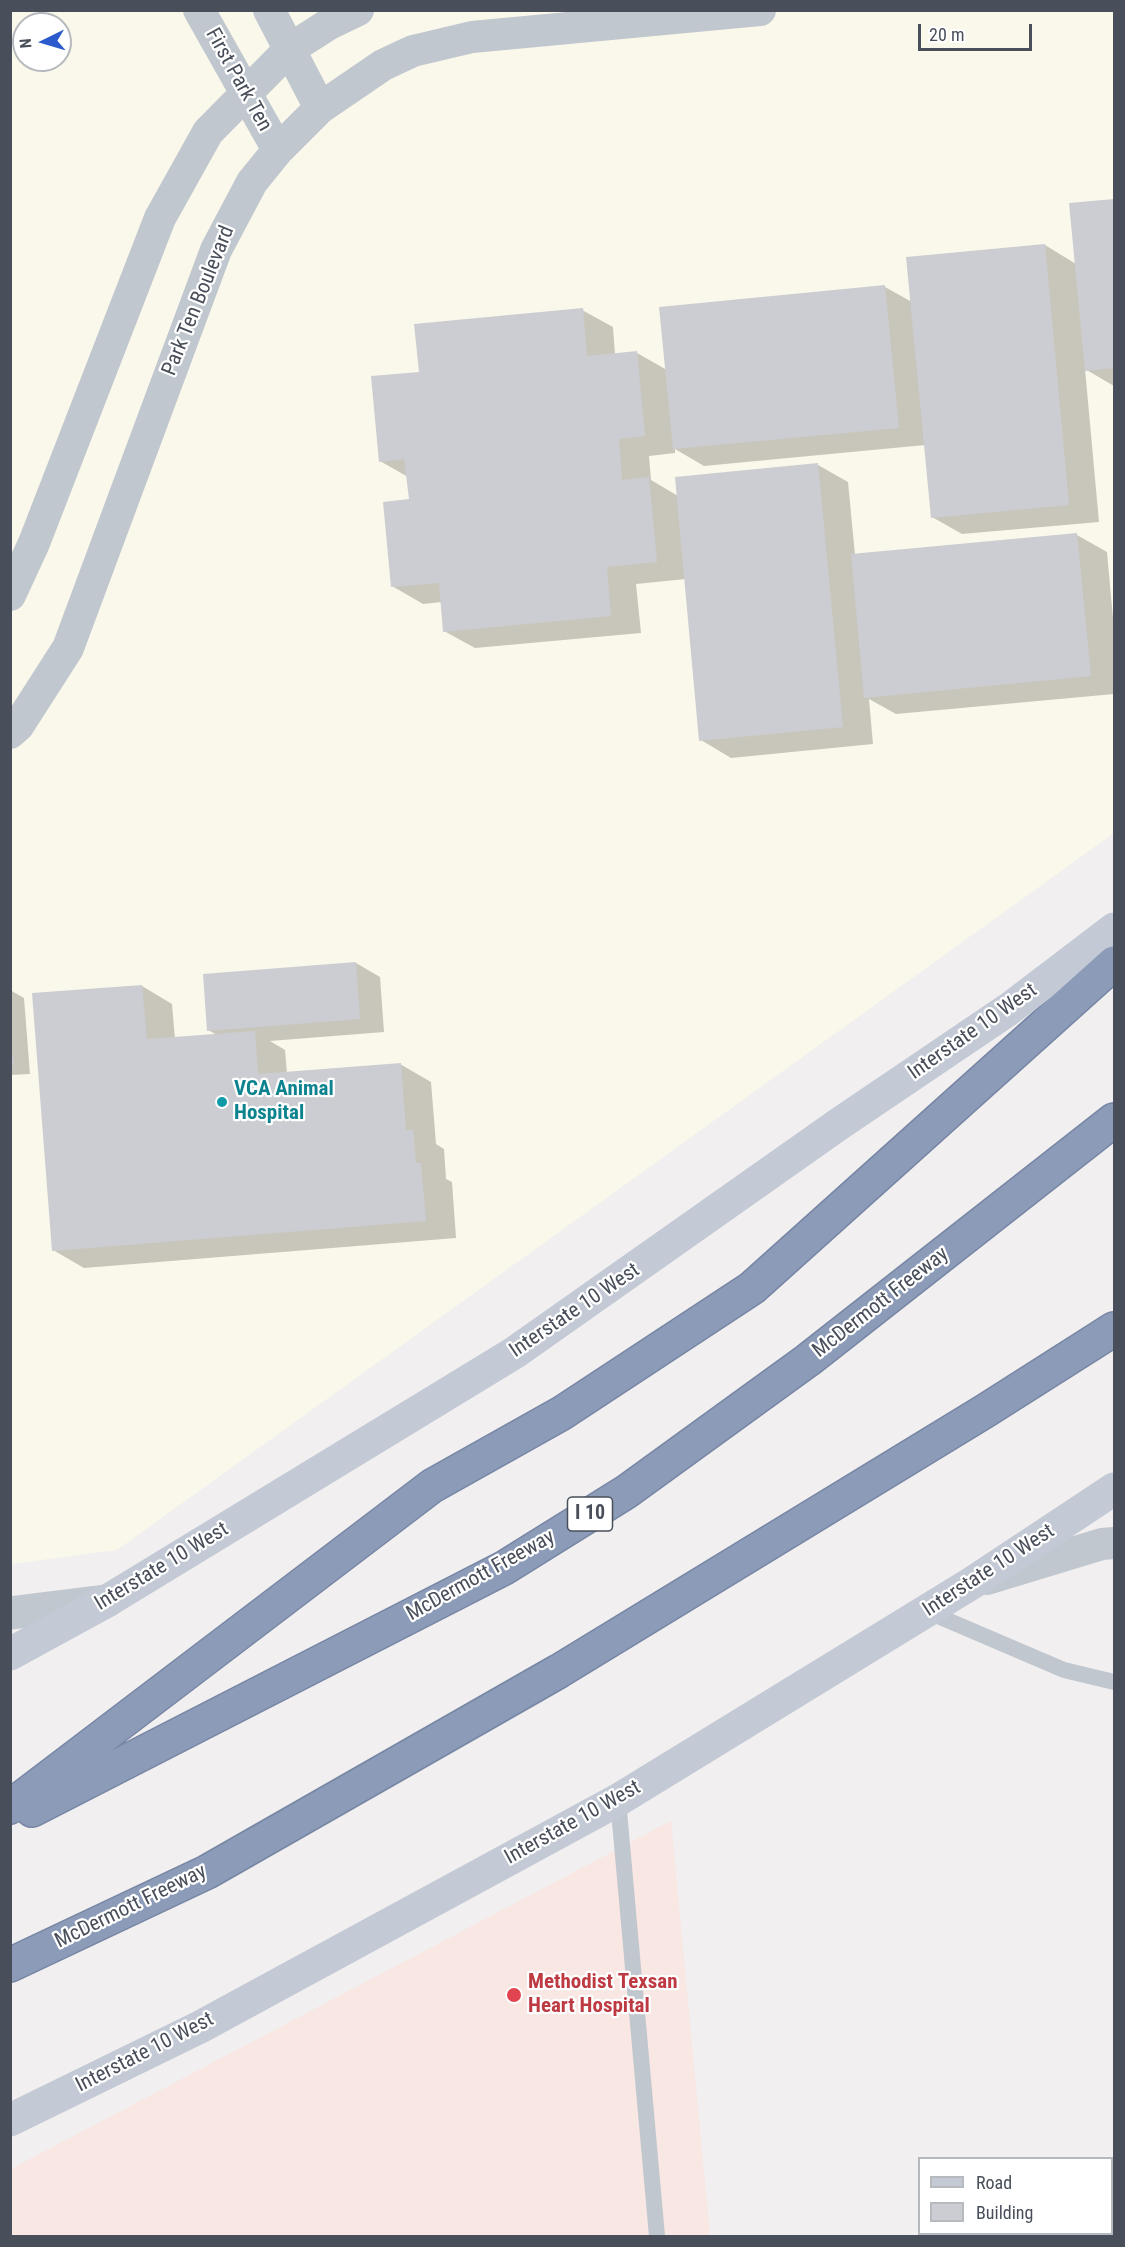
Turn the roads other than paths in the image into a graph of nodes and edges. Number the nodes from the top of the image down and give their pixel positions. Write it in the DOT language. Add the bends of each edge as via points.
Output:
graph roads {
  1 [pos="199,10"];
  2 [pos="269,10"];
  3 [pos="358,10"];
  4 [pos="760,10"];
  5 [pos="290,50"];
  6 [pos="244,93"];
  7 [pos="320,108"];
  8 [pos="278,150"];
  9 [pos="10,595"];
  10 [pos="10,733"];
  11 [pos="1114,929"];
  12 [pos="1114,963"];
  13 [pos="1114,1120"];
  14 [pos="1114,1329"];
  15 [pos="1114,1489"];
  16 [pos="1114,1543"];
  17 [pos="972,1583"];
  18 [pos="107,1601"];
  19 [pos="926,1611"];
  20 [pos="10,1612"];
  21 [pos="10,1654"];
  22 [pos="1114,1682"];
  23 [pos="618,1800"];
  24 [pos="10,1807"];
  25 [pos="10,1821"];
  26 [pos="10,1965"];
  27 [pos="10,2120"];
  28 [pos="657,2236"];
  1 -- 6 [label="street, First Park Ten"];
  2 -- 5 [label="street"];
  3 -- 5 [label="street"];
  4 -- 7 [label="street, Park Ten Boulevard" via="472,37 413,51"];
  5 -- 6 [label="street"];
  5 -- 7 [label="street"];
  6 -- 8 [label="street, First Park Ten"];
  6 -- 9 [label="street" via="208,132 160,218 34,543"];
  7 -- 8 [label="street, Park Ten Boulevard"];
  8 -- 10 [label="street, Park Ten Boulevard" via="252,182 216,250 68,648"];
  11 -- 18 [label="main road, Interstate 10 West" via="1009,1009 838,1124 514,1353"];
  12 -- 24 [label="highway" via="752,1288 562,1413 432,1486"];
  13 -- 25 [label="highway, McDermott Freeway / I 10" via="808,1360 626,1492 504,1568"];
  14 -- 26 [label="highway, McDermott Freeway" via="549,1677 207,1872"];
  15 -- 17 [label="main road, Interstate 10 West"];
  16 -- 17 [label="street"];
  17 -- 19 [label="main road, Interstate 10 West"];
  18 -- 20 [label="street"];
  18 -- 21 [label="main road, Interstate 10 West"];
  19 -- 22 [label="lane" via="1064,1670"];
  19 -- 23 [label="main road, Interstate 10 West"];
  23 -- 27 [label="main road, Interstate 10 West" via="200,2027"];
  23 -- 28 [label="lane"];
}
